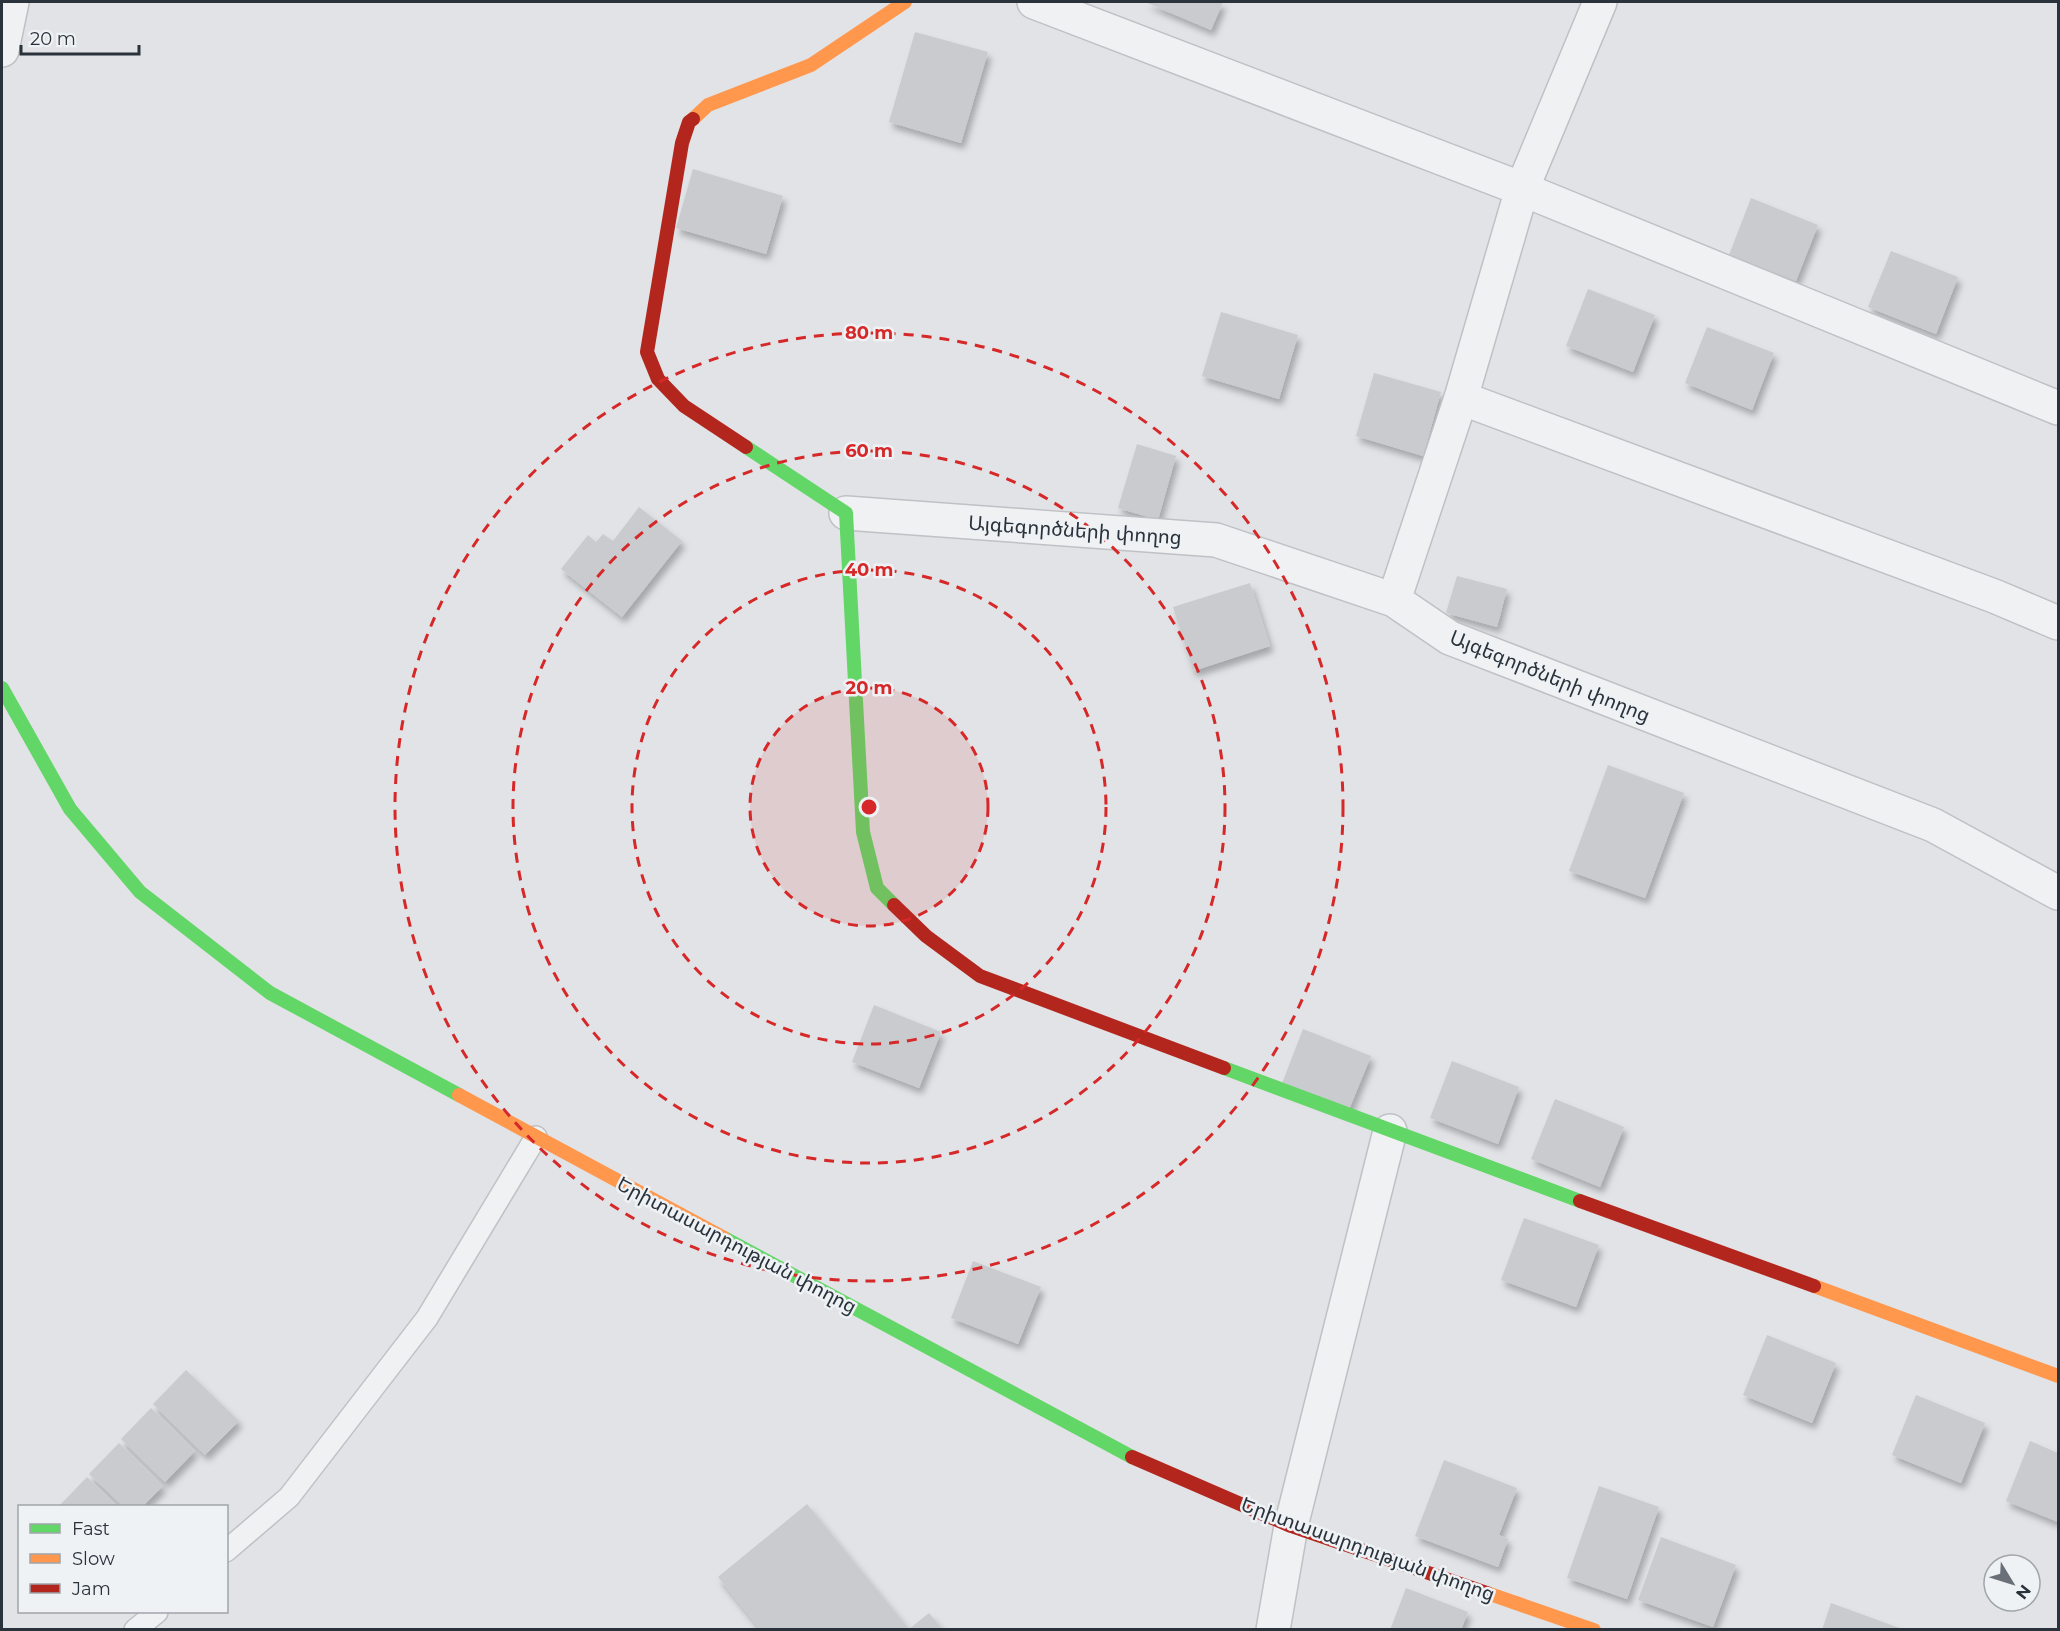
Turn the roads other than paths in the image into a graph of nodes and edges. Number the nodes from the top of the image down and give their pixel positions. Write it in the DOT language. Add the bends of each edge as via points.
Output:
graph roads {
  1 [pos="12,2"];
  2 [pos="905,2"];
  3 [pos="1034,2"];
  4 [pos="1600,2"];
  5 [pos="2,50"];
  6 [pos="1522,189"];
  7 [pos="1461,398"];
  8 [pos="2058,408"];
  9 [pos="846,513"];
  10 [pos="1394,600"];
  11 [pos="2058,623"];
  12 [pos="2,688"];
  13 [pos="2058,893"];
  14 [pos="1390,1131"];
  15 [pos="536,1137"];
  16 [pos="2058,1377"];
  17 [pos="1292,1526"];
  18 [pos="228,1549"];
  19 [pos="155,1613"];
  20 [pos="135,1629"];
  21 [pos="1273,1629"];
  22 [pos="1594,1629"];
  1 -- 5 [label="street"];
  2 -- 9 [label="street" via="811,65 708,105 688,122 647,352 658,380 684,406"];
  3 -- 6 [label="street"];
  4 -- 6 [label="street"];
  6 -- 7 [label="street"];
  6 -- 8 [label="street"];
  7 -- 10 [label="street"];
  7 -- 11 [label="street"];
  9 -- 10 [label="street, Այգեգործների փողոց" via="1216,540"];
  9 -- 14 [label="street" via="863,832 877,888 926,936 980,976"];
  10 -- 13 [label="street, Այգեգործների փողոց" via="1450,638 1933,825"];
  12 -- 15 [label="street, Երիտասարդության փողոց" via="70,809 140,892 270,993"];
  14 -- 16 [label="street"];
  14 -- 17 [label="street"];
  15 -- 17 [label="street, Երիտասարդության փողոց" via="1122,1452"];
  15 -- 18 [label="lane" via="427,1318 289,1497"];
  17 -- 21 [label="street"];
  17 -- 22 [label="street, Երիտասարդության փողոց"];
  19 -- 20 [label="lane"];
}
